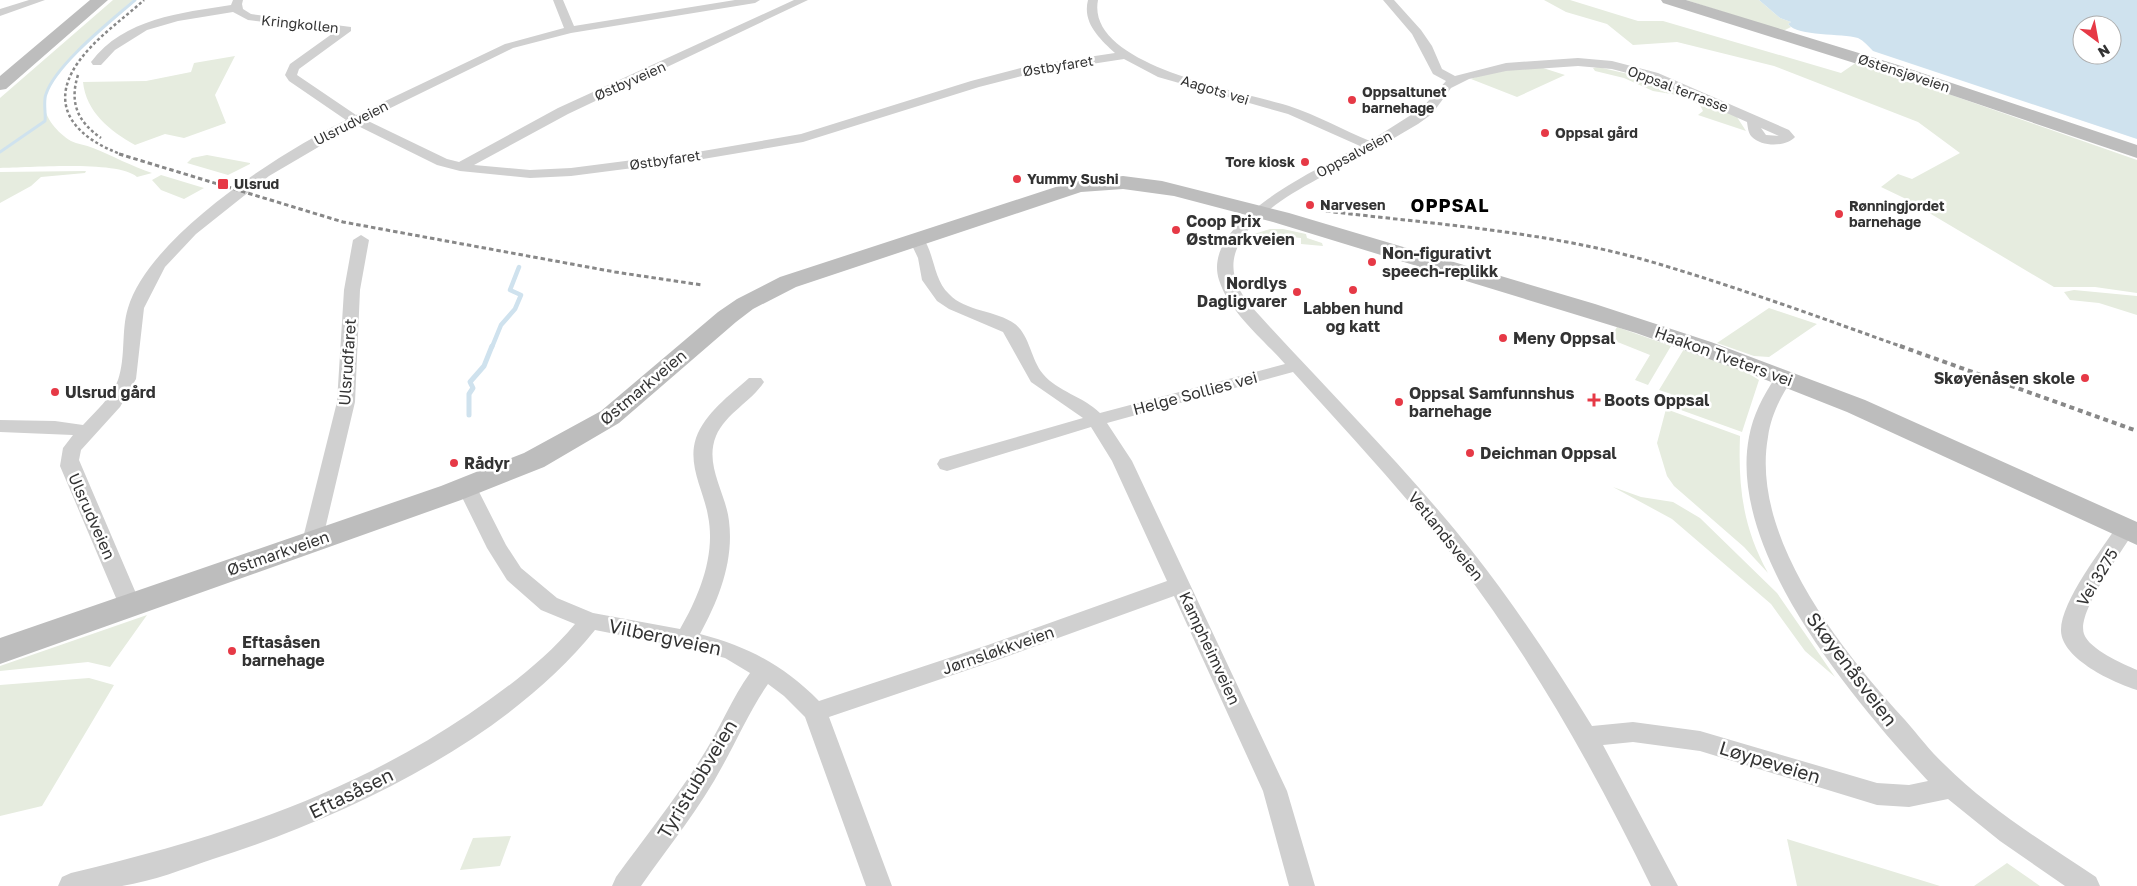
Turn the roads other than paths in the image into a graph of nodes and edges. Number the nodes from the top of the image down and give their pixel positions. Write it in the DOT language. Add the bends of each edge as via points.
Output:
graph roads {
  1 [pos="40,0"];
  2 [pos="100,0"];
  3 [pos="558,0"];
  4 [pos="755,0"];
  5 [pos="803,0"];
  6 [pos="1093,0"];
  7 [pos="1388,0"];
  8 [pos="1669,0"];
  9 [pos="237,4"];
  10 [pos="0,13"];
  11 [pos="347,29"];
  12 [pos="570,30"];
  13 [pos="1126,55"];
  14 [pos="97,62"];
  15 [pos="1455,81"];
  16 [pos="0,85"];
  17 [pos="1753,119"];
  18 [pos="357,120"];
  19 [pos="1369,145"];
  20 [pos="2137,152"];
  21 [pos="460,167"];
  22 [pos="1258,213"];
  23 [pos="361,240"];
  24 [pos="917,240"];
  25 [pos="1296,366"];
  26 [pos="1784,378"];
  27 [pos="755,382"];
  28 [pos="1094,420"];
  29 [pos="0,426"];
  30 [pos="86,431"];
  31 [pos="947,464"];
  32 [pos="467,487"];
  33 [pos="2131,531"];
  34 [pos="312,542"];
  35 [pos="1180,585"];
  36 [pos="130,605"];
  37 [pos="590,622"];
  38 [pos="686,639"];
  39 [pos="0,652"];
  40 [pos="765,670"];
  41 [pos="2137,682"];
  42 [pos="815,712"];
  43 [pos="1586,737"];
  44 [pos="1952,787"];
  45 [pos="70,886"];
  46 [pos="625,886"];
  47 [pos="879,886"];
  48 [pos="1302,886"];
  49 [pos="1665,886"];
  50 [pos="2087,886"];
  1 -- 10 [label="street"];
  2 -- 16 [label="street"];
  3 -- 12 [label="street"];
  4 -- 12 [label="street, Ulsrudveien"];
  5 -- 21 [label="street, Østbyveien" via="563,111"];
  6 -- 13 [label="street, Aagots vei" via="1092,12 1097,27"];
  7 -- 15 [label="street" via="1417,32 1437,71"];
  8 -- 20 [label="street, Østensjøveien" via="1901,72"];
  9 -- 11 [label="street, Kringkollen" via="242,14 260,20"];
  9 -- 14 [label="street" via="142,27 120,38"];
  11 -- 18 [label="street, Østbyfaret" via="302,60 291,75 331,106"];
  12 -- 18 [label="street, Ulsrudveien" via="496,51"];
  13 -- 19 [label="street, Aagots vei" via="1210,90 1299,114"];
  13 -- 21 [label="street, Østbyfaret" via="1032,69 839,128 754,147 555,173 502,173"];
  15 -- 17 [label="street, Oppsal terrasse" via="1513,66 1601,63 1654,76"];
  15 -- 19 [label="street, Oppsalveien" via="1439,93 1427,111"];
  18 -- 21 [label="street, Østbyfaret"];
  18 -- 30 [label="street, Ulsrudveien" via="293,154 251,182 180,242 150,278 136,308 127,379 114,404"];
  19 -- 22 [label="street, Oppsalveien" via="1283,193"];
  22 -- 24 [label="street, Østmarkveien" via="1154,184 1109,182 1078,186"];
  22 -- 25 [label="street, Vetlandsveien" via="1227,254 1225,269 1228,282 1243,307"];
  22 -- 26 [label="street, Haakon Tveters vei" via="1272,221 1294,222 1633,322"];
  23 -- 34 [label="street, Ulsrudfaret" via="352,290 346,402"];
  24 -- 28 [label="street, Kampheimveien" via="926,258 930,280 943,298 1009,328 1036,377 1080,405"];
  24 -- 32 [label="street, Østmarkveien" via="788,282 764,294 727,317 641,393 599,425 534,460"];
  25 -- 28 [label="street, Helge Sollies vei"];
  25 -- 43 [label="street, Vetlandsveien" via="1414,497 1493,594"];
  26 -- 33 [label="street, Haakon Tveters vei" via="1936,442"];
  26 -- 44 [label="street, Skøyenåsveien" via="1767,408 1756,448 1757,481 1779,557 1809,613 1870,699"];
  27 -- 38 [label="street" via="714,425 704,443 704,465 719,518 720,553 701,610"];
  28 -- 31 [label="street"];
  28 -- 35 [label="street, Kampheimveien" via="1122,461"];
  29 -- 30 [label="street"];
  30 -- 36 [label="street, Ulsrudveien" via="72,448 68,460"];
  32 -- 34 [label="street, Østmarkveien"];
  32 -- 37 [label="street, Vilbergveien" via="496,548 514,574 549,604"];
  33 -- 41 [label="street, Vei 3275" via="2082,598 2073,618 2072,631 2077,643 2088,654"];
  34 -- 36 [label="street, Østmarkveien"];
  35 -- 42 [label="street, Jørnsløkkveien"];
  35 -- 48 [label="street, Kampheimveien" via="1275,791"];
  36 -- 39 [label="street, Østmarkveien"];
  37 -- 38 [label="street, Vilbergveien"];
  37 -- 45 [label="street, Eftasåsen" via="528,684 458,734 388,776 325,808 184,858"];
  38 -- 40 [label="street, Vilbergveien" via="731,651"];
  40 -- 42 [label="street, Vilbergveien"];
  40 -- 46 [label="street, Tyristubbveien" via="743,701 690,798"];
  42 -- 47 [label="street, Vilbergveien"];
  43 -- 44 [label="street, Løypeveien" via="1633,732 1700,741 1877,794 1909,796"];
  43 -- 49 [label="street, Vetlandsveien" via="1635,822"];
  44 -- 50 [label="street, Skøyenåsveien" via="1989,818"];
}
